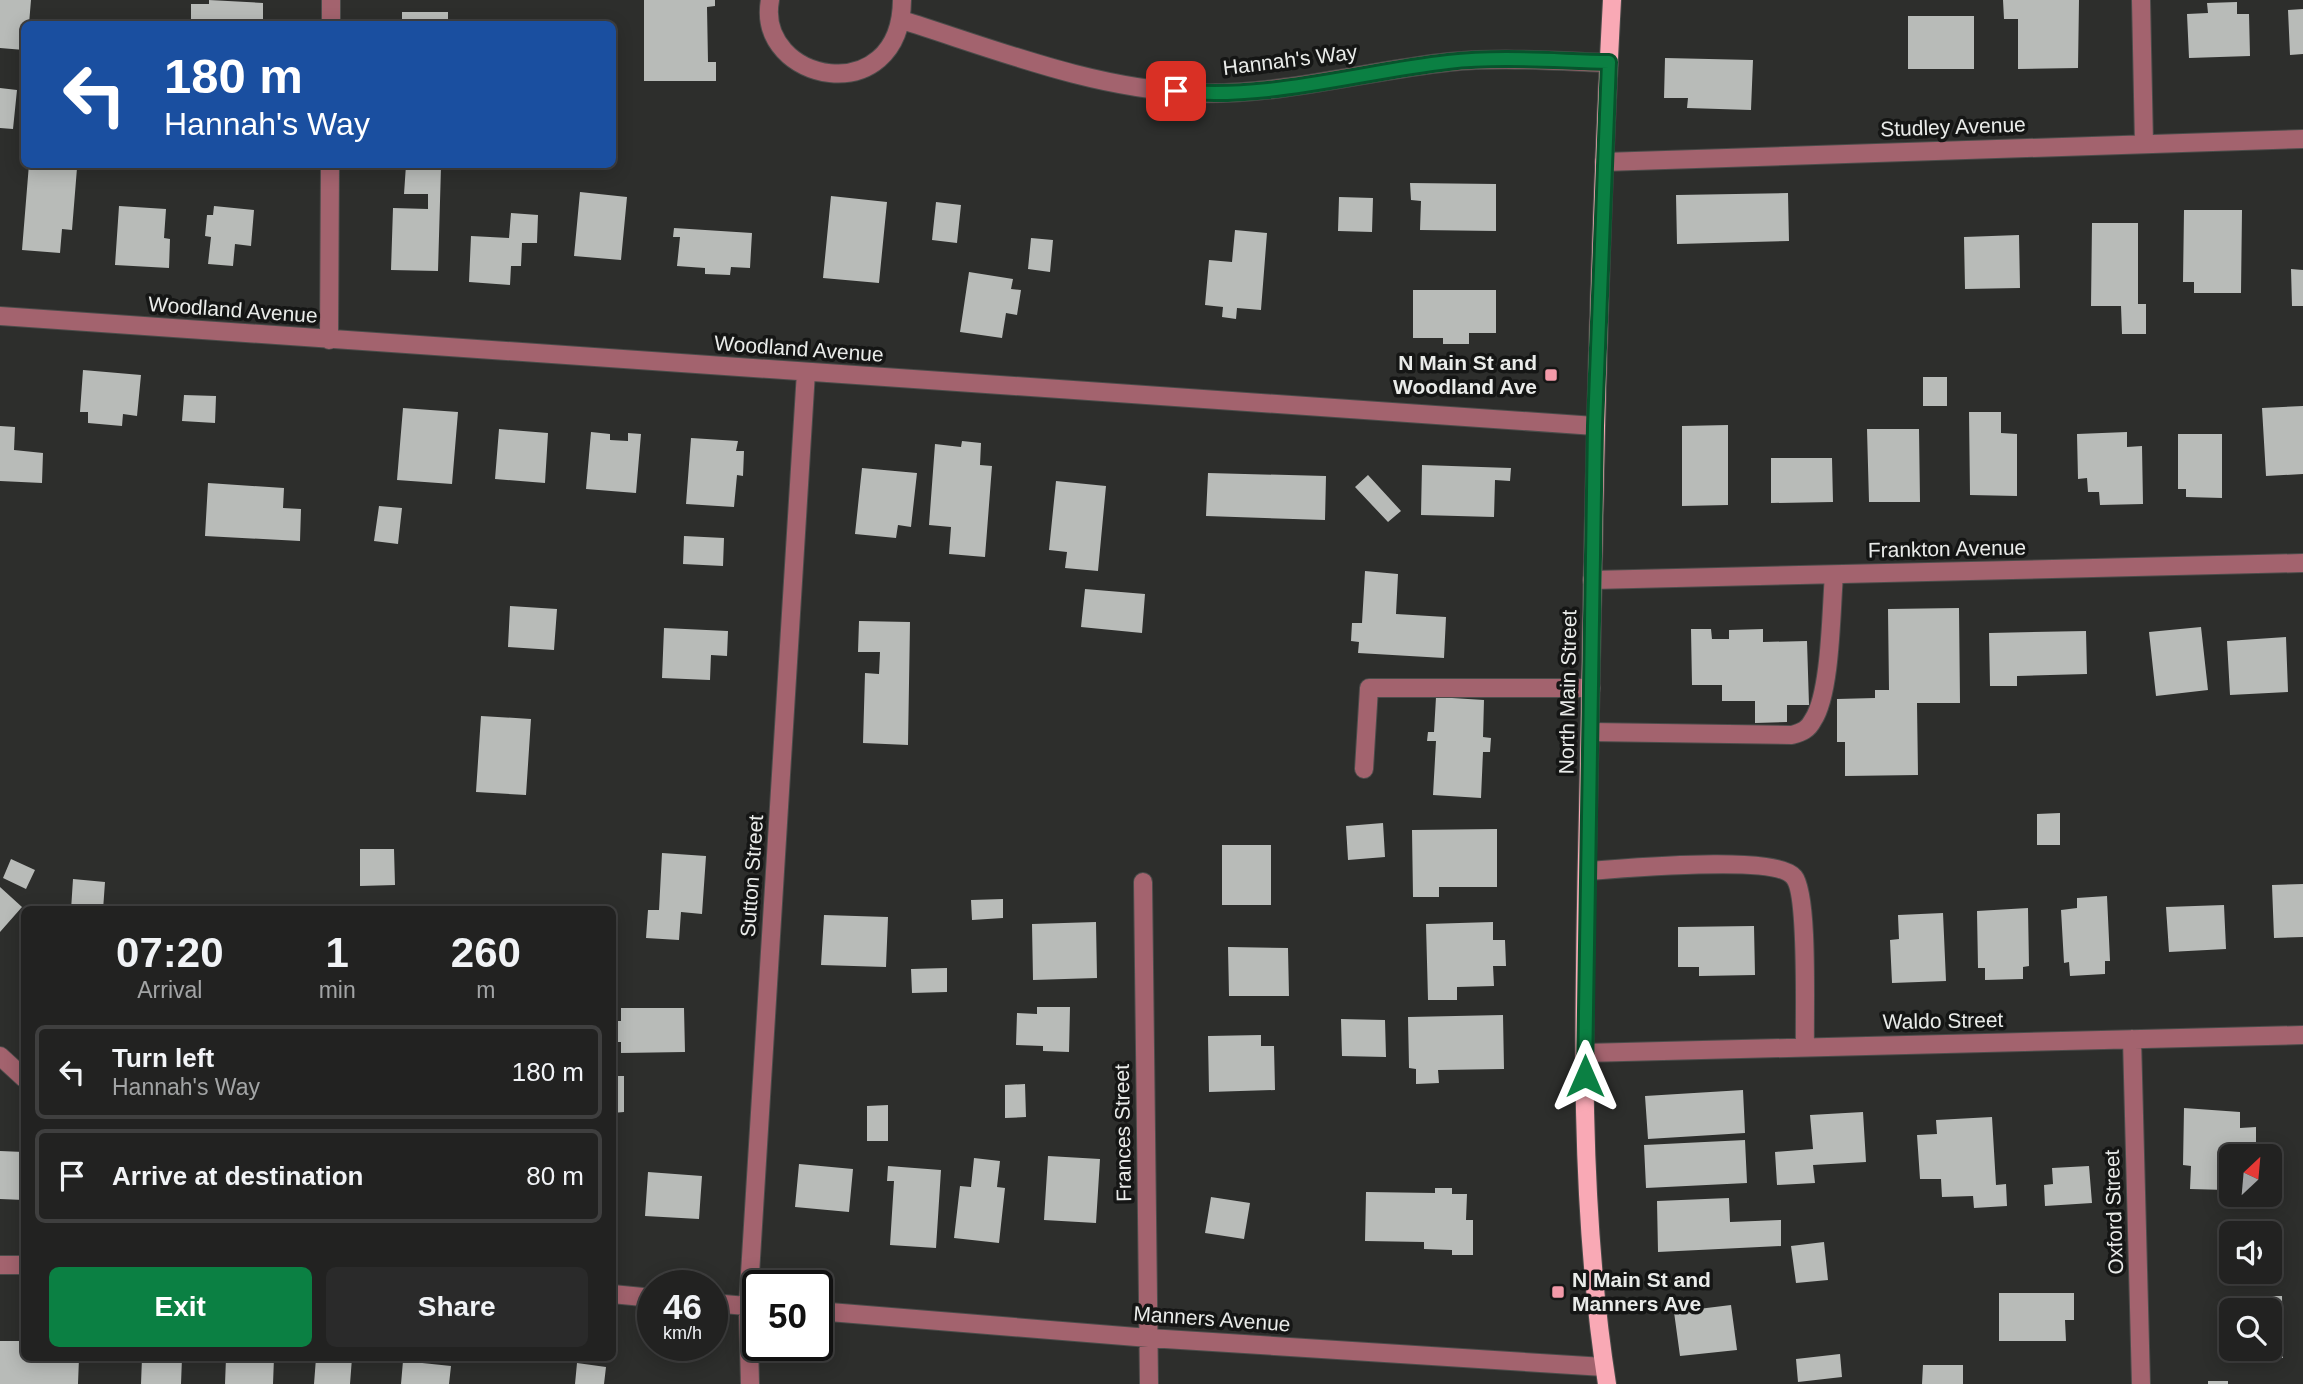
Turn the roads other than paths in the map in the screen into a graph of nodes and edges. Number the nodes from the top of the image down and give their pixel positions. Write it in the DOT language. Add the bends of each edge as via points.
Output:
graph roads {
  1 [pos="331,0"];
  2 [pos="770,0"];
  3 [pos="902,0"];
  4 [pos="1612,0"];
  5 [pos="2141,0"];
  6 [pos="902,20"];
  7 [pos="331,21"];
  8 [pos="1609,62"];
  9 [pos="2303,139"];
  10 [pos="2144,144"];
  11 [pos="1604,162"];
  12 [pos="330,168"];
  13 [pos="0,316"];
  14 [pos="329,340"];
  15 [pos="806,372"];
  16 [pos="1595,426"];
  17 [pos="2303,563"];
  18 [pos="1834,575"];
  19 [pos="1592,580"];
  20 [pos="1591,688"];
  21 [pos="1590,732"];
  22 [pos="1364,769"];
  23 [pos="1587,871"];
  24 [pos="1143,882"];
  25 [pos="2303,1035"];
  26 [pos="2132,1039"];
  27 [pos="1805,1047"];
  28 [pos="1585,1053"];
  29 [pos="0,1056"];
  30 [pos="21,1075"];
  31 [pos="0,1265"];
  32 [pos="21,1265"];
  33 [pos="755,1270"];
  34 [pos="616,1294"];
  35 [pos="637,1296"];
  36 [pos="833,1312"];
  37 [pos="1149,1338"];
  38 [pos="751,1361"];
  39 [pos="1605,1376"];
  40 [pos="750,1384"];
  41 [pos="1149,1384"];
  42 [pos="2141,1384"];
  1 -- 7 [label="street"];
  2 -- 6 [label="street" via="772,28 782,47 816,72 839,75 861,70 881,58 895,40"];
  3 -- 6 [label="street"];
  4 -- 8 [label="main road, North Main Street"];
  5 -- 10 [label="street"];
  6 -- 8 [label="street, Hannah's Way" via="1078,76 1196,93 1260,90 1449,62"];
  8 -- 11 [label="main road, North Main Street"];
  9 -- 10 [label="street, Studley Avenue"];
  10 -- 11 [label="street, Studley Avenue"];
  11 -- 16 [label="main road, North Main Street"];
  12 -- 14 [label="street"];
  13 -- 14 [label="street, Woodland Avenue"];
  14 -- 15 [label="street, Woodland Avenue"];
  15 -- 16 [label="street, Woodland Avenue"];
  15 -- 33 [label="street, Sutton Street"];
  16 -- 19 [label="main road, North Main Street"];
  17 -- 18 [label="street, Frankton Avenue"];
  18 -- 19 [label="street, Frankton Avenue"];
  18 -- 21 [label="street" via="1823,694 1805,731 1792,736"];
  19 -- 20 [label="main road, North Main Street"];
  20 -- 21 [label="main road, North Main Street"];
  20 -- 22 [label="street" via="1369,688"];
  21 -- 23 [label="main road, North Main Street"];
  23 -- 27 [label="street" via="1744,864 1780,868 1794,877 1802,900"];
  23 -- 28 [label="main road, North Main Street"];
  24 -- 37 [label="street, Frances Street"];
  25 -- 26 [label="street, Waldo Street"];
  26 -- 27 [label="street, Waldo Street"];
  26 -- 42 [label="street, Oxford Street"];
  27 -- 28 [label="street, Waldo Street"];
  28 -- 39 [label="main road, North Main Street" via="1593,1245"];
  29 -- 30 [label="street"];
  31 -- 32 [label="street"];
  34 -- 35 [label="street"];
  36 -- 37 [label="street, Manners Avenue"];
  37 -- 39 [label="street, Manners Avenue"];
  37 -- 41 [label="street, Frances Street"];
  38 -- 40 [label="street, Sutton Street"];
}
